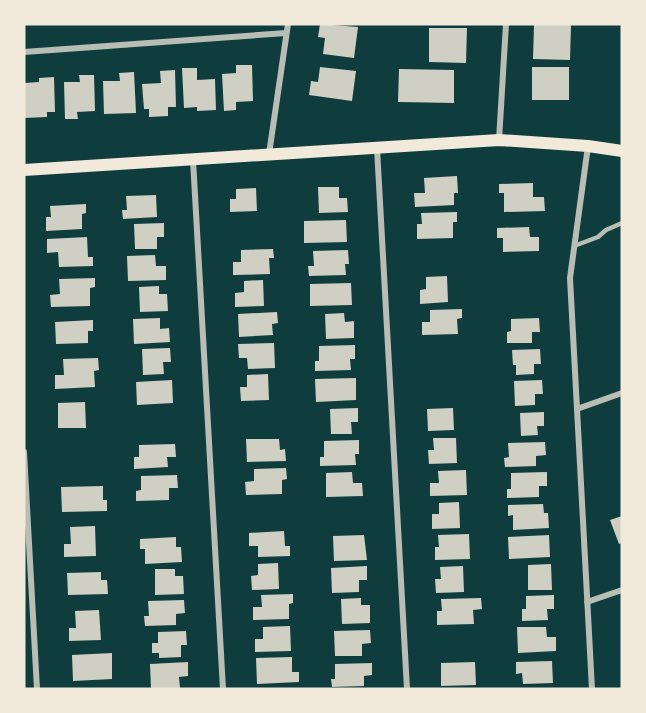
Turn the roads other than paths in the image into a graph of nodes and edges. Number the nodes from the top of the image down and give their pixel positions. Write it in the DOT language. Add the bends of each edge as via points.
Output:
graph roads {
  1 [pos="288,24"];
  2 [pos="506,24"];
  3 [pos="286,33"];
  4 [pos="24,52"];
  5 [pos="499,140"];
  6 [pos="588,146"];
  7 [pos="377,148"];
  8 [pos="622,151"];
  9 [pos="269,155"];
  10 [pos="193,160"];
  11 [pos="24,170"];
  12 [pos="622,223"];
  13 [pos="574,246"];
  14 [pos="622,393"];
  15 [pos="577,409"];
  16 [pos="24,452"];
  17 [pos="622,590"];
  18 [pos="587,602"];
  19 [pos="37,689"];
  20 [pos="223,689"];
  21 [pos="407,689"];
  22 [pos="592,689"];
  1 -- 3 [label="street"];
  2 -- 5 [label="street"];
  3 -- 4 [label="street"];
  3 -- 9 [label="street"];
  5 -- 6 [label="main road"];
  5 -- 7 [label="main road"];
  6 -- 8 [label="main road"];
  6 -- 13 [label="street"];
  7 -- 9 [label="main road"];
  7 -- 21 [label="street"];
  9 -- 10 [label="main road"];
  10 -- 11 [label="main road"];
  10 -- 20 [label="street"];
  12 -- 13 [label="lane"];
  13 -- 15 [label="street" via="570,278"];
  14 -- 15 [label="street"];
  15 -- 18 [label="street"];
  16 -- 19 [label="street"];
  17 -- 18 [label="street"];
  18 -- 22 [label="street"];
}
